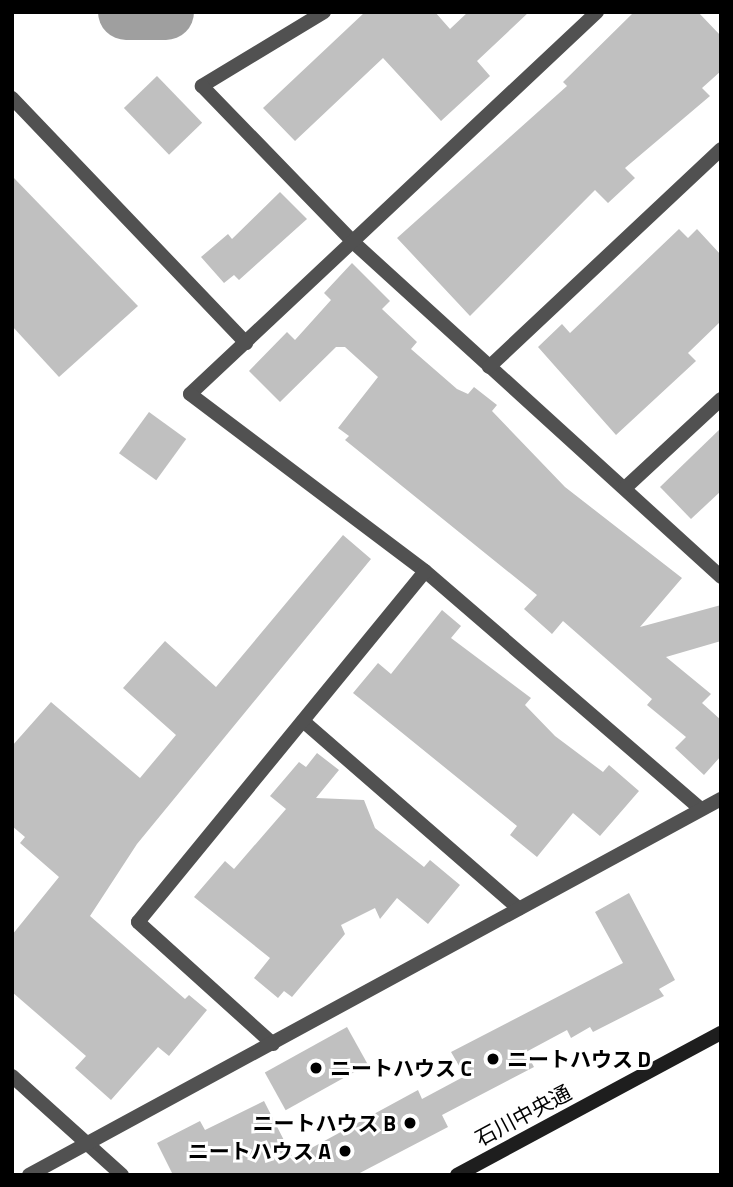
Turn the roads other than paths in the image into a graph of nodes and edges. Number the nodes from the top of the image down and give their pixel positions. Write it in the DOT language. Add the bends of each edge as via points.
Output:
graph roads {
  1 [pos="324,12"];
  2 [pos="597,12"];
  3 [pos="12,98"];
  4 [pos="721,149"];
  5 [pos="353,242"];
  6 [pos="246,343"];
  7 [pos="489,367"];
  8 [pos="721,399"];
  9 [pos="625,488"];
  10 [pos="425,571"];
  11 [pos="721,577"];
  12 [pos="303,722"];
  13 [pos="721,799"];
  14 [pos="701,809"];
  15 [pos="519,909"];
  16 [pos="721,1033"];
  17 [pos="273,1044"];
  18 [pos="12,1076"];
  19 [pos="88,1144"];
  20 [pos="29,1175"];
  21 [pos="122,1175"];
  22 [pos="457,1175"];
  1 -- 5 [label="street" via="202,86"];
  2 -- 5 [label="street"];
  3 -- 6 [label="street"];
  4 -- 7 [label="street"];
  5 -- 6 [label="street"];
  5 -- 7 [label="street"];
  6 -- 10 [label="street" via="190,394"];
  7 -- 9 [label="street"];
  8 -- 9 [label="street"];
  9 -- 11 [label="street"];
  10 -- 12 [label="street"];
  10 -- 14 [label="street"];
  12 -- 15 [label="street"];
  12 -- 17 [label="street" via="138,922"];
  13 -- 14 [label="street"];
  14 -- 15 [label="street"];
  15 -- 17 [label="street"];
  16 -- 22 [label="street, 石川中央通"];
  17 -- 19 [label="street"];
  18 -- 19 [label="street"];
  19 -- 20 [label="street"];
  19 -- 21 [label="street"];
}
